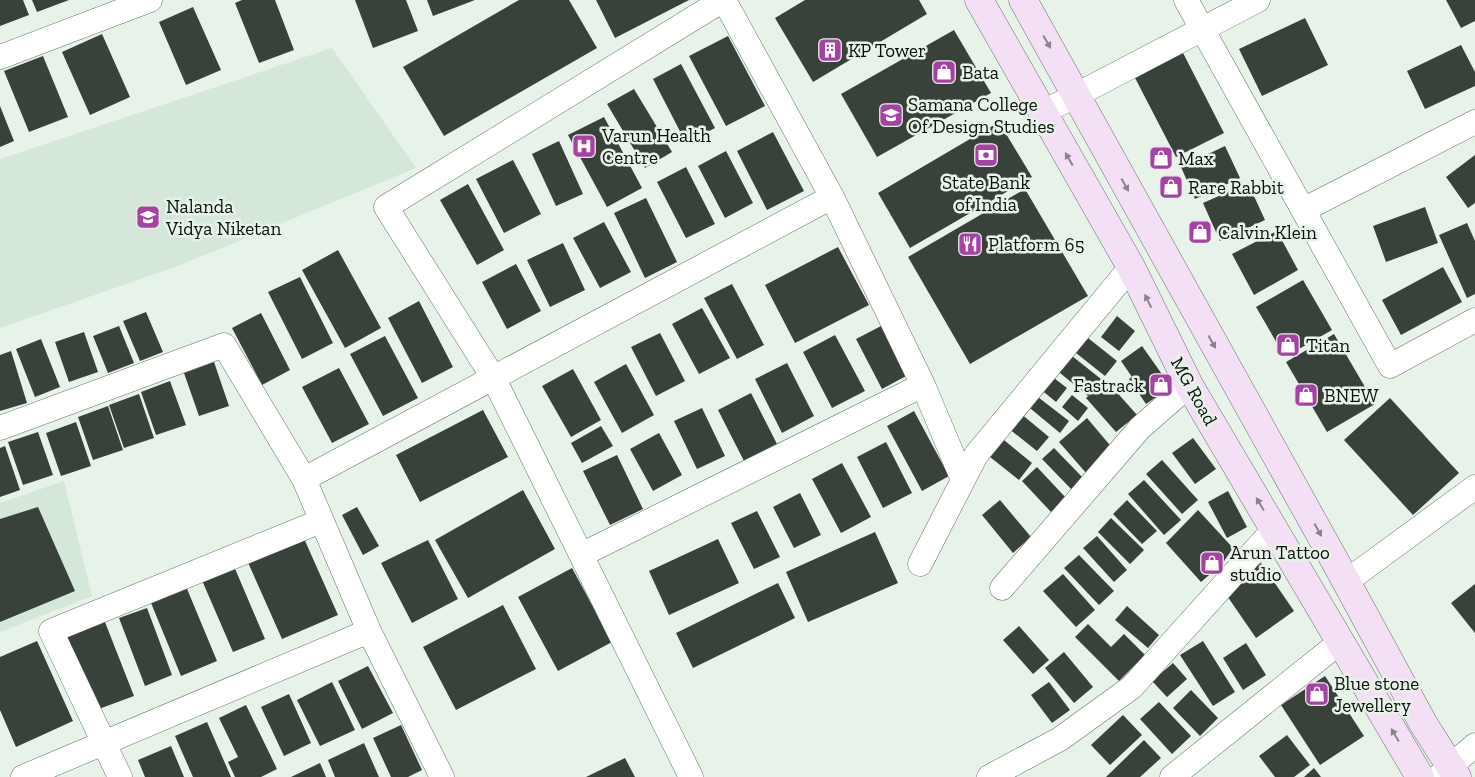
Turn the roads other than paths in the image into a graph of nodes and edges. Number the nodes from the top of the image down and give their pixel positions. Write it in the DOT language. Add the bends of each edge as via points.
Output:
graph roads {
  1 [pos="150,0"];
  2 [pos="723,0"];
  3 [pos="979,0"];
  4 [pos="1023,0"];
  5 [pos="1186,0"];
  6 [pos="1258,0"];
  7 [pos="1201,29"];
  8 [pos="0,56"];
  9 [pos="1077,96"];
  10 [pos="1042,113"];
  11 [pos="1475,122"];
  12 [pos="832,197"];
  13 [pos="1303,210"];
  14 [pos="1131,267"];
  15 [pos="1199,318"];
  16 [pos="1475,320"];
  17 [pos="1166,338"];
  18 [pos="494,379"];
  19 [pos="1188,385"];
  20 [pos="923,386"];
  21 [pos="0,428"];
  22 [pos="304,479"];
  23 [pos="963,480"];
  24 [pos="1475,487"];
  25 [pos="321,521"];
  26 [pos="1275,528"];
  27 [pos="581,555"];
  28 [pos="920,564"];
  29 [pos="1347,581"];
  30 [pos="1002,588"];
  31 [pos="369,631"];
  32 [pos="1340,642"];
  33 [pos="105,744"];
  34 [pos="1475,744"];
  35 [pos="1449,773"];
  36 [pos="439,776"];
  37 [pos="23,777"];
  38 [pos="120,777"];
  39 [pos="691,777"];
  40 [pos="990,777"];
  41 [pos="1172,777"];
  42 [pos="1420,777"];
  1 -- 8 [label="street"];
  2 -- 12 [label="street"];
  2 -- 18 [label="street" via="386,207"];
  3 -- 10 [label="main road, MG Road"];
  4 -- 9 [label="main road, MG Road, one-way"];
  5 -- 7 [label="street"];
  6 -- 7 [label="street"];
  7 -- 9 [label="street"];
  7 -- 13 [label="street"];
  9 -- 10 [label="street"];
  9 -- 15 [label="main road, MG Road, one-way"];
  14 -- 10 [label="main road, MG Road, one-way"];
  11 -- 13 [label="street"];
  12 -- 18 [label="street"];
  12 -- 20 [label="street"];
  13 -- 16 [label="street" via="1390,366"];
  17 -- 14 [label="main road, MG Road, one-way"];
  14 -- 23 [label="street" via="976,455"];
  15 -- 17 [label="main road"];
  15 -- 29 [label="main road, MG Road, one-way"];
  17 -- 19 [label="main road, MG Road"];
  18 -- 22 [label="street"];
  18 -- 27 [label="street"];
  26 -- 19 [label="main road, MG Road, one-way"];
  19 -- 30 [label="street" via="1140,428"];
  20 -- 23 [label="street"];
  20 -- 27 [label="street"];
  21 -- 22 [label="street" via="224,345"];
  22 -- 25 [label="street"];
  23 -- 28 [label="street"];
  24 -- 29 [label="street"];
  25 -- 31 [label="street"];
  25 -- 33 [label="street" via="51,631"];
  26 -- 32 [label="main road, MG Road"];
  26 -- 40 [label="street" via="1132,687 1060,739"];
  27 -- 39 [label="street"];
  29 -- 35 [label="main road, MG Road"];
  31 -- 33 [label="street"];
  31 -- 36 [label="street"];
  32 -- 41 [label="street"];
  42 -- 32 [label="main road, MG Road, one-way"];
  33 -- 37 [label="street"];
  33 -- 38 [label="street"];
  34 -- 35 [label="street"];
}
